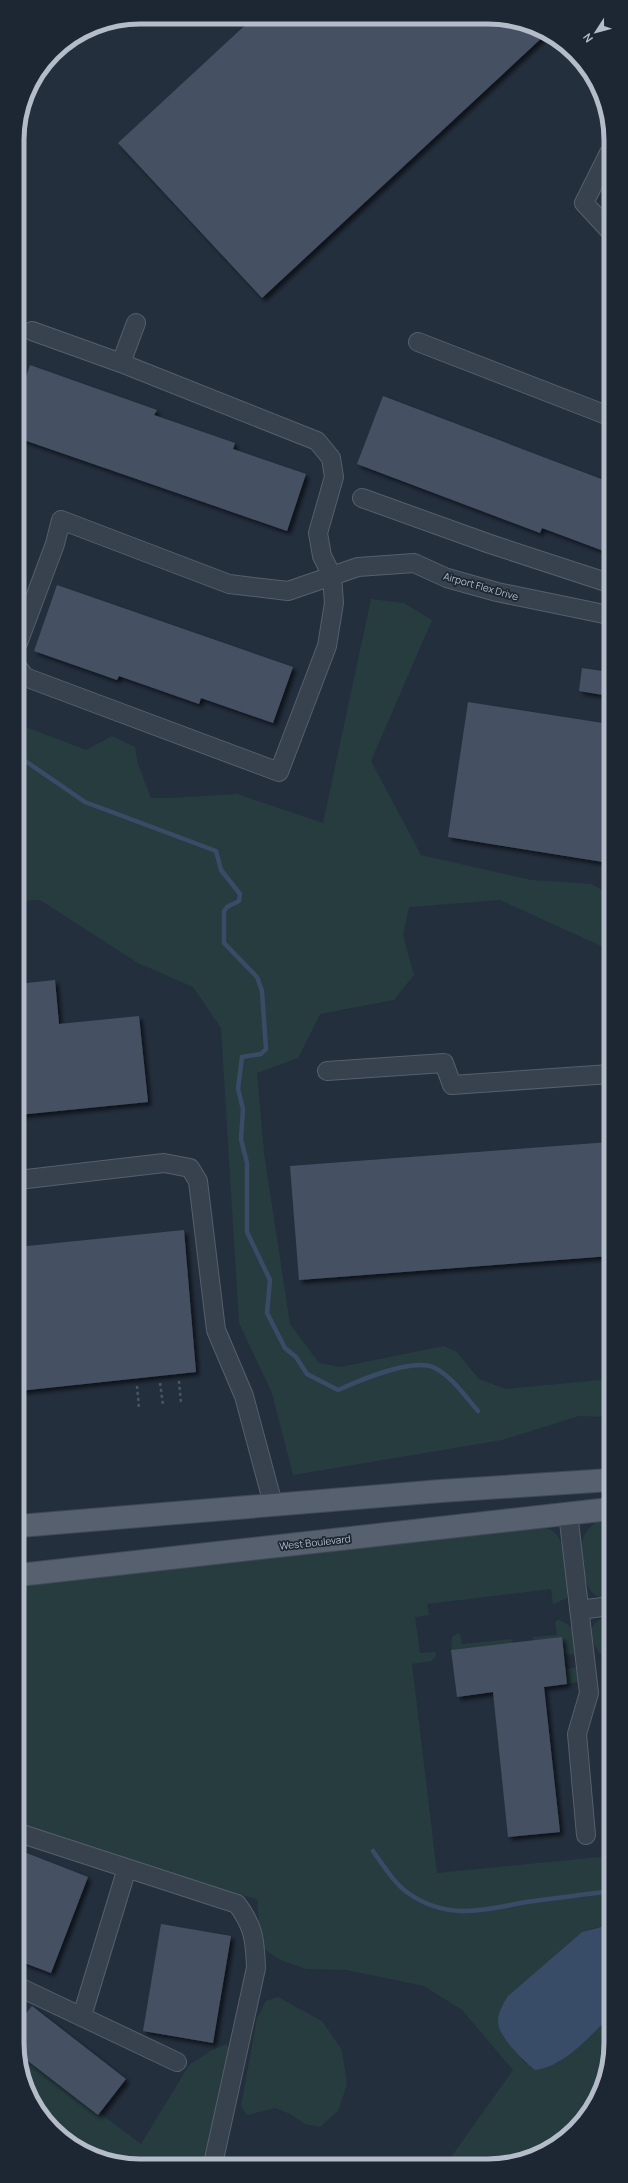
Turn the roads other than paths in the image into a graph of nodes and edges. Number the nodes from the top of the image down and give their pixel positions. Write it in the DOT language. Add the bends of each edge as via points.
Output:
graph roads {
  1 [pos="604,163"];
  2 [pos="604,225"];
  3 [pos="136,323"];
  4 [pos="32,331"];
  5 [pos="418,342"];
  6 [pos="121,362"];
  7 [pos="604,414"];
  8 [pos="362,498"];
  9 [pos="332,576"];
  10 [pos="604,581"];
  11 [pos="604,614"];
  12 [pos="24,627"];
  13 [pos="24,676"];
  14 [pos="327,1071"];
  15 [pos="604,1074"];
  16 [pos="24,1179"];
  17 [pos="604,1480"];
  18 [pos="273,1504"];
  19 [pos="604,1510"];
  20 [pos="568,1513"];
  21 [pos="24,1526"];
  22 [pos="24,1574"];
  23 [pos="604,1607"];
  24 [pos="579,1610"];
  25 [pos="586,1835"];
  26 [pos="24,1836"];
  27 [pos="127,1868"];
  28 [pos="24,1989"];
  29 [pos="82,2016"];
  30 [pos="177,2062"];
  31 [pos="214,2159"];
  1 -- 2 [label="street" via="584,203"];
  3 -- 6 [label="street"];
  4 -- 6 [label="street"];
  5 -- 7 [label="street"];
  6 -- 9 [label="street" via="317,441 330,458 334,477 318,533 322,556"];
  8 -- 10 [label="street"];
  9 -- 11 [label="street, Airport Flex Drive" via="358,567 414,563 447,578 497,592"];
  9 -- 12 [label="street, Airport Flex Drive" via="288,591 229,584 61,520 55,544"];
  9 -- 13 [label="street" via="334,603 327,646 279,772"];
  14 -- 15 [label="street" via="444,1063 452,1085"];
  16 -- 18 [label="street" via="164,1163 190,1168 198,1181 216,1330 244,1396"];
  17 -- 18 [label="main road"];
  18 -- 21 [label="main road"];
  19 -- 20 [label="main road, West Boulevard"];
  20 -- 22 [label="main road, West Boulevard"];
  20 -- 24 [label="street"];
  23 -- 24 [label="street"];
  24 -- 25 [label="street" via="589,1693 577,1734"];
  26 -- 27 [label="street"];
  27 -- 29 [label="street"];
  27 -- 31 [label="street" via="237,1904 248,1920 255,1940 256,1968"];
  28 -- 29 [label="street"];
  29 -- 30 [label="street"];
}
